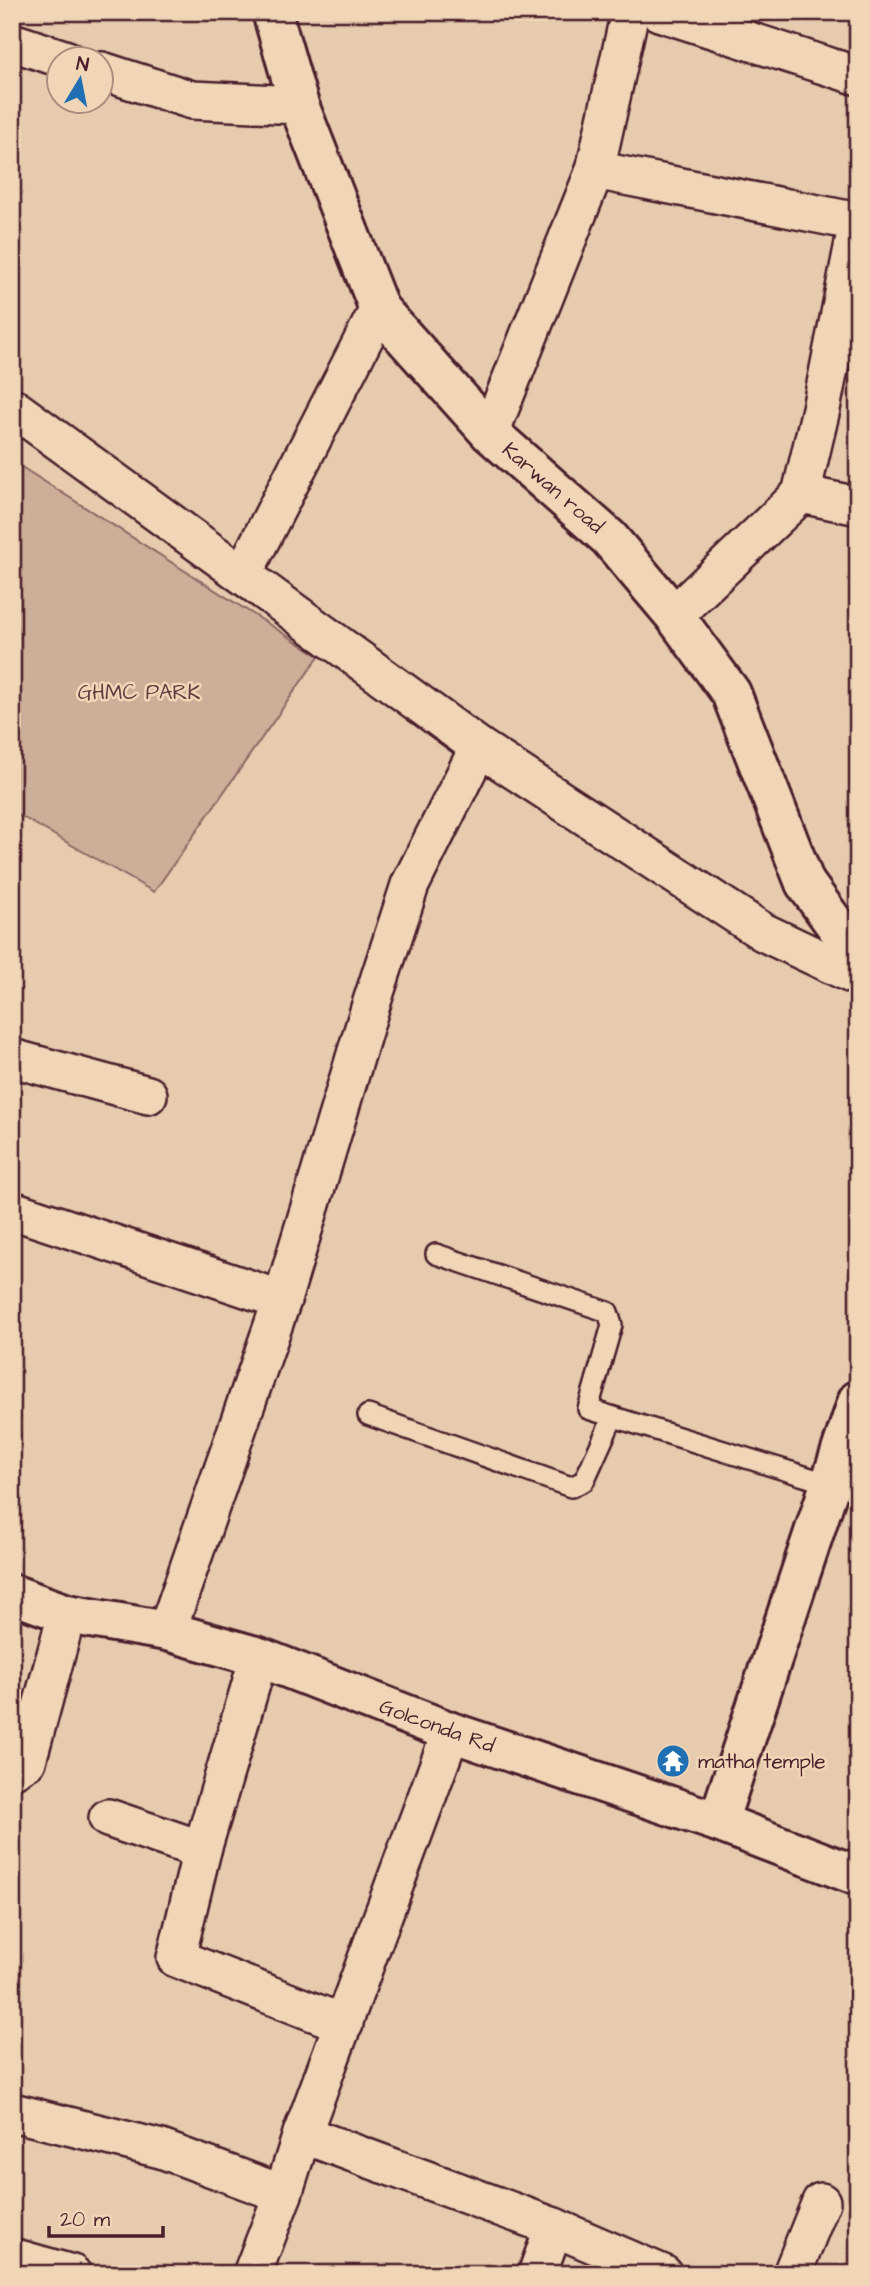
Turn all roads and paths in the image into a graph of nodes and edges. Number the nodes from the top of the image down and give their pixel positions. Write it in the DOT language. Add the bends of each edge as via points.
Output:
graph roads {
  1 [pos="272,12"];
  2 [pos="630,12"];
  3 [pos="659,12"];
  4 [pos="12,42"];
  5 [pos="46,53"];
  6 [pos="116,76"];
  7 [pos="858,76"];
  8 [pos="299,105"];
  9 [pos="595,170"];
  10 [pos="858,223"];
  11 [pos="379,309"];
  12 [pos="12,407"];
  13 [pos="490,433"];
  14 [pos="801,494"];
  15 [pos="858,506"];
  16 [pos="243,574"];
  17 [pos="674,615"];
  18 [pos="479,747"];
  19 [pos="858,956"];
  20 [pos="858,976"];
  21 [pos="12,1058"];
  22 [pos="148,1095"];
  23 [pos="12,1210"];
  24 [pos="436,1254"];
  25 [pos="282,1300"];
  26 [pos="858,1400"];
  27 [pos="368,1415"];
  28 [pos="613,1417"];
  29 [pos="830,1484"];
  30 [pos="12,1594"];
  31 [pos="67,1614"];
  32 [pos="167,1631"];
  33 [pos="259,1657"];
  34 [pos="450,1732"];
  35 [pos="12,1770"];
  36 [pos="108,1818"];
  37 [pos="718,1822"];
  38 [pos="202,1850"];
  39 [pos="858,1876"];
  40 [pos="344,2024"];
  41 [pos="12,2112"];
  42 [pos="302,2134"];
  43 [pos="283,2193"];
  44 [pos="821,2202"];
  45 [pos="554,2227"];
  46 [pos="12,2257"];
  47 [pos="72,2274"];
  48 [pos="253,2274"];
  49 [pos="537,2274"];
  50 [pos="663,2274"];
  51 [pos="792,2274"];
  1 -- 8 [label="street, Karwan road"];
  2 -- 9 [label="street"];
  3 -- 7 [label="street"];
  4 -- 5 [label="street"];
  6 -- 8 [label="street" via="192,100"];
  8 -- 11 [label="street, Karwan road"];
  9 -- 10 [label="street"];
  9 -- 13 [label="street"];
  10 -- 14 [label="street"];
  11 -- 13 [label="street, Karwan road"];
  11 -- 16 [label="street"];
  12 -- 16 [label="street"];
  13 -- 17 [label="street, Karwan road" via="609,538"];
  14 -- 15 [label="street"];
  14 -- 17 [label="street"];
  16 -- 18 [label="street"];
  17 -- 19 [label="street, Karwan road" via="731,693 805,883"];
  18 -- 20 [label="street" via="763,932"];
  18 -- 25 [label="street" via="410,885"];
  21 -- 22 [label="street"];
  23 -- 25 [label="street"];
  24 -- 28 [label="lane" via="608,1312 612,1325 588,1409"];
  25 -- 32 [label="street"];
  26 -- 29 [label="street"];
  27 -- 28 [label="lane" via="571,1487 584,1481"];
  28 -- 29 [label="lane"];
  29 -- 37 [label="street"];
  30 -- 31 [label="street, Golconda Rd"];
  31 -- 32 [label="street, Golconda Rd"];
  31 -- 35 [label="street" via="27,1761"];
  32 -- 33 [label="street, Golconda Rd"];
  33 -- 34 [label="street, Golconda Rd"];
  33 -- 38 [label="street"];
  34 -- 37 [label="street, Golconda Rd"];
  34 -- 40 [label="street"];
  36 -- 38 [label="street"];
  37 -- 39 [label="street, Golconda Rd"];
  38 -- 40 [label="street" via="176,1958"];
  40 -- 42 [label="street"];
  41 -- 43 [label="street" via="161,2149"];
  42 -- 43 [label="street"];
  42 -- 45 [label="street"];
  43 -- 48 [label="street"];
  44 -- 51 [label="street"];
  45 -- 49 [label="street"];
  45 -- 50 [label="street"];
  46 -- 47 [label="street"];
}
